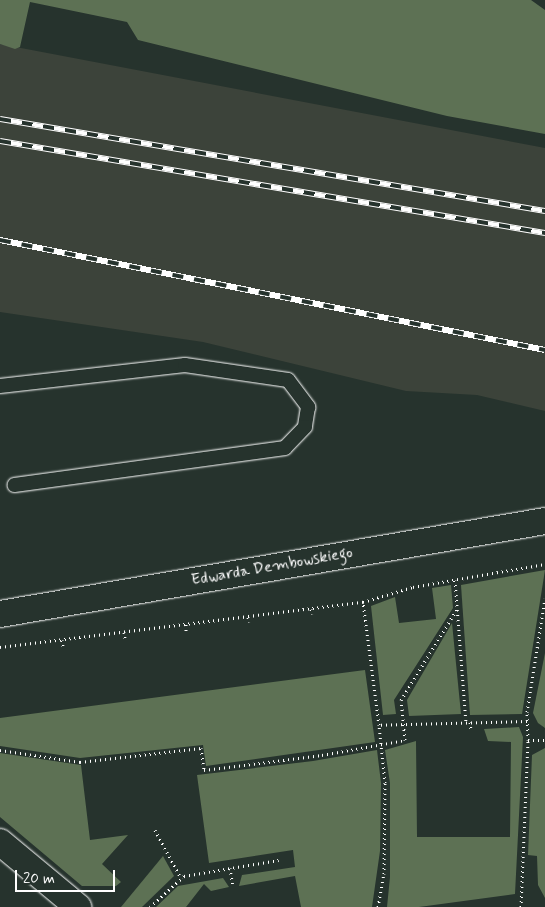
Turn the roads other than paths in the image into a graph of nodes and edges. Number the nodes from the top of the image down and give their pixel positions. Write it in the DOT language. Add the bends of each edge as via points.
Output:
graph roads {
  1 [pos="0,386"];
  2 [pos="15,486"];
  3 [pos="545,522"];
  4 [pos="0,614"];
  5 [pos="0,842"];
  6 [pos="78,907"];
  1 -- 2 [label="lane" via="185,365 288,380 308,407 305,427 286,448"];
  3 -- 4 [label="street, Edwarda Dembowskiego"];
  5 -- 6 [label="street"];
}
